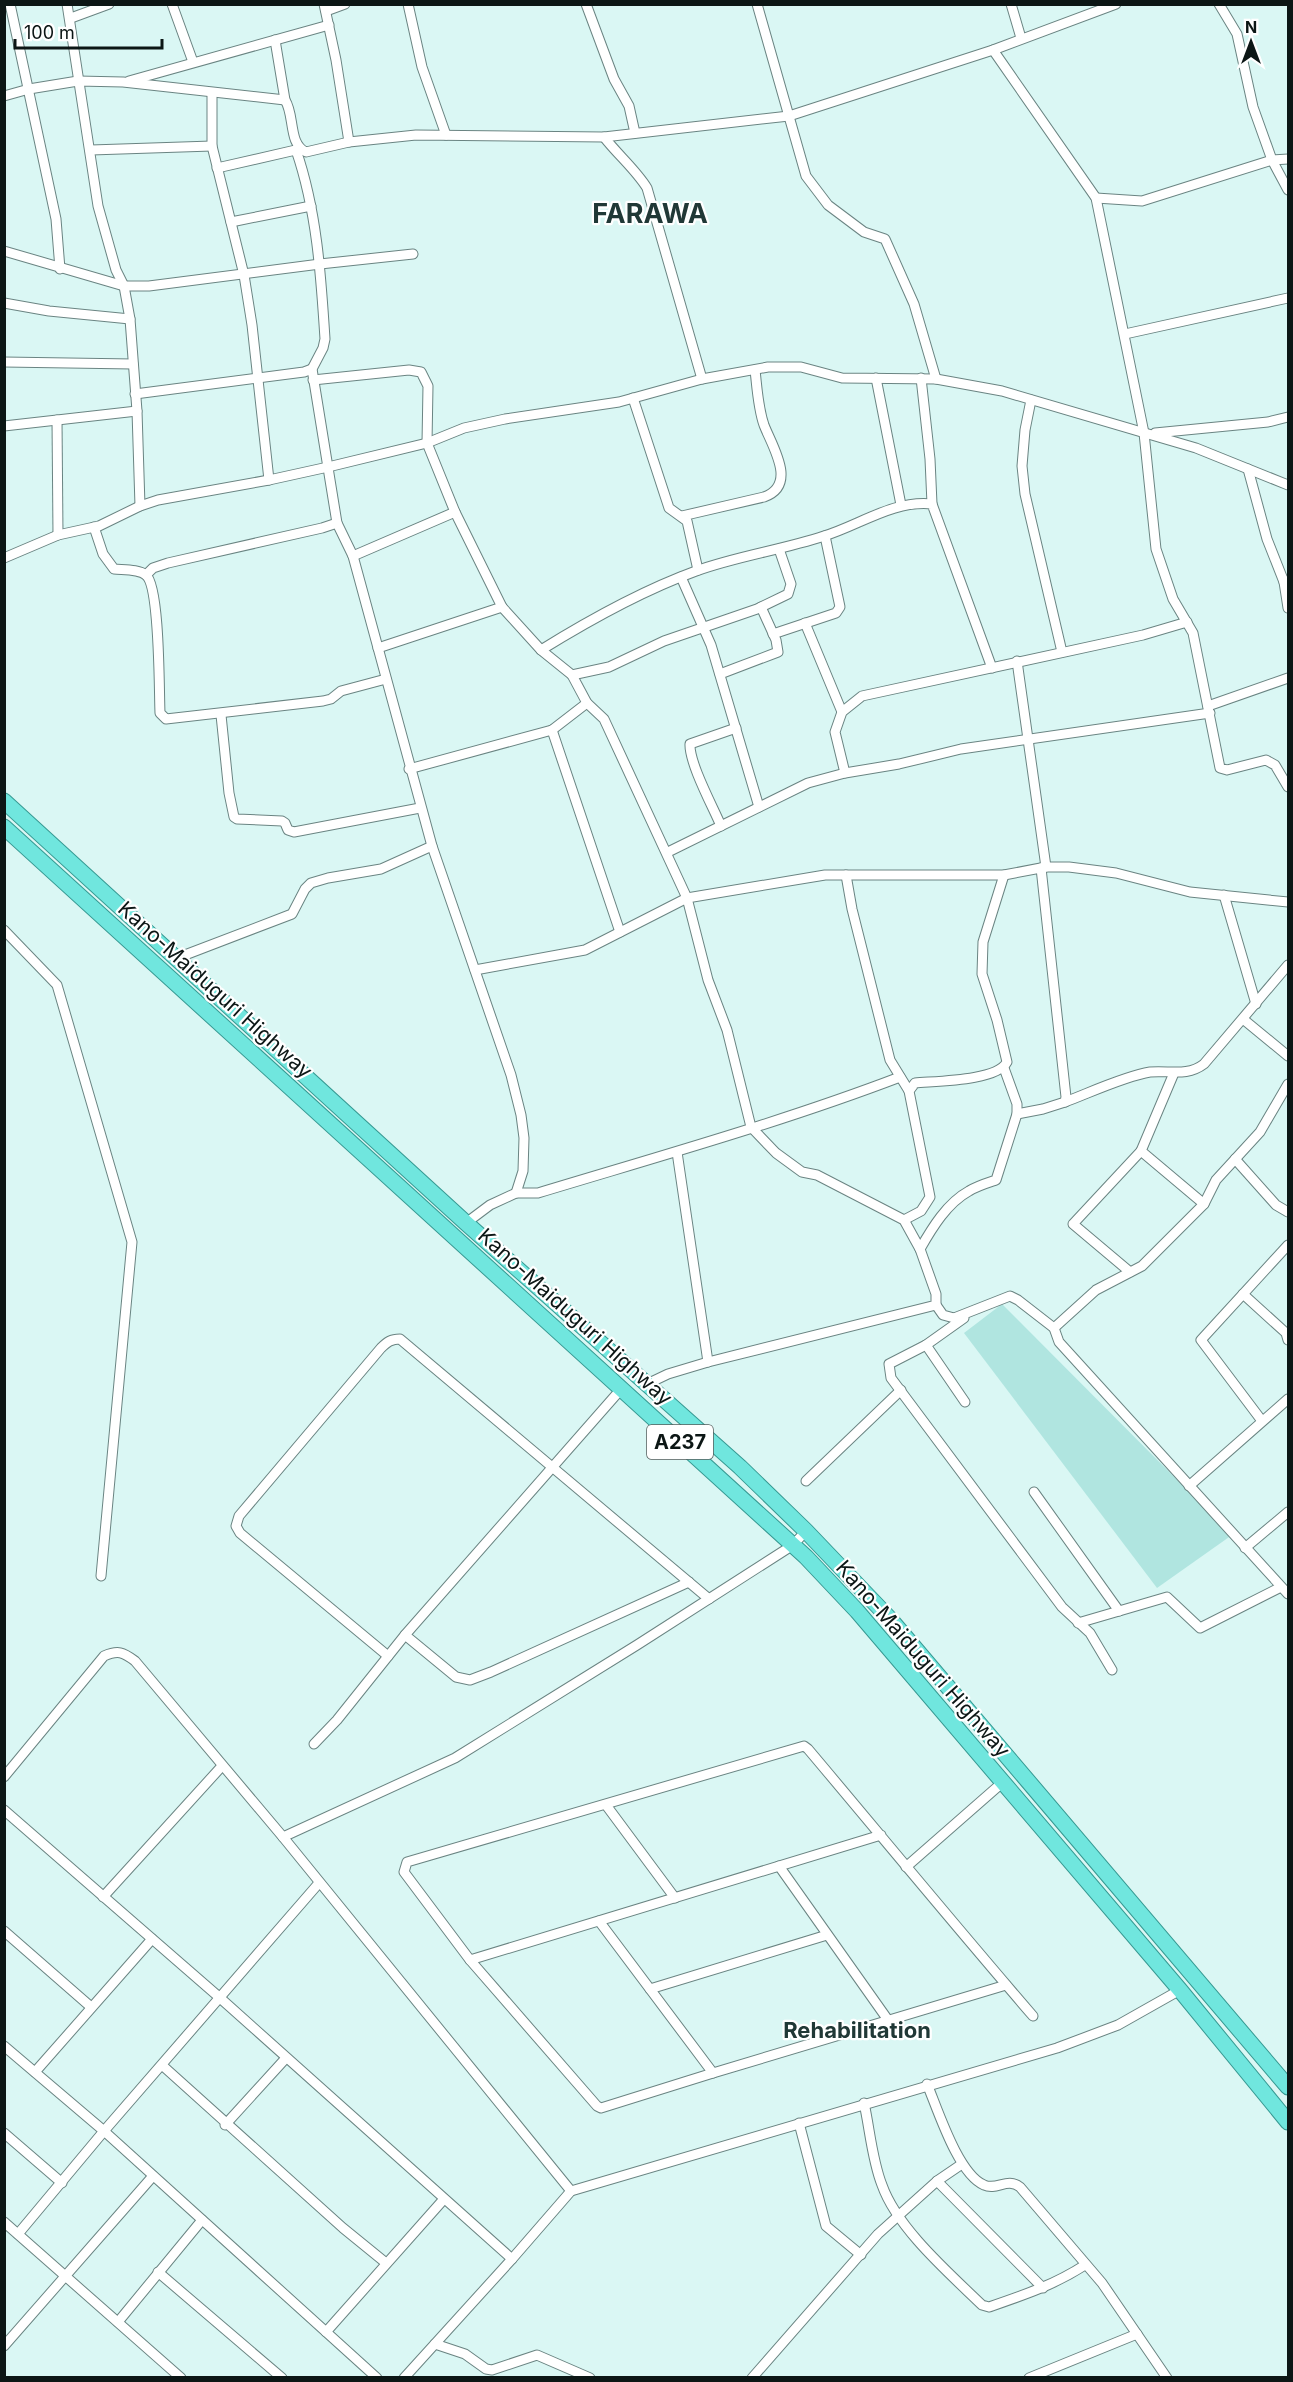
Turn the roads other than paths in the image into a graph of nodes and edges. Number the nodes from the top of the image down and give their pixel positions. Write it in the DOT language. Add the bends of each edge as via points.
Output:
graph roads {
  1 [pos="10,4"];
  2 [pos="67,4"];
  3 [pos="109,4"];
  4 [pos="172,4"];
  5 [pos="345,4"];
  6 [pos="408,4"];
  7 [pos="586,4"];
  8 [pos="757,4"];
  9 [pos="1011,4"];
  10 [pos="1116,4"];
  11 [pos="1219,4"];
  12 [pos="325,8"];
  13 [pos="71,18"];
  14 [pos="329,25"];
  15 [pos="1022,38"];
  16 [pos="275,39"];
  17 [pos="993,50"];
  18 [pos="193,62"];
  19 [pos="78,81"];
  20 [pos="123,82"];
  21 [pos="29,89"];
  22 [pos="212,93"];
  23 [pos="4,96"];
  24 [pos="285,99"];
  25 [pos="789,116"];
  26 [pos="635,133"];
  27 [pos="446,135"];
  28 [pos="604,137"];
  29 [pos="349,142"];
  30 [pos="212,146"];
  31 [pos="91,150"];
  32 [pos="298,150"];
  33 [pos="1288,159"];
  34 [pos="1272,160"];
  35 [pos="217,168"];
  36 [pos="1288,190"];
  37 [pos="1096,198"];
  38 [pos="310,206"];
  39 [pos="231,222"];
  40 [pos="4,251"];
  41 [pos="413,254"];
  42 [pos="320,264"];
  43 [pos="60,269"];
  44 [pos="244,275"];
  45 [pos="124,286"];
  46 [pos="1288,298"];
  47 [pos="4,303"];
  48 [pos="130,319"];
  49 [pos="1125,334"];
  50 [pos="4,362"];
  51 [pos="133,364"];
  52 [pos="312,369"];
  53 [pos="755,370"];
  54 [pos="257,378"];
  55 [pos="876,378"];
  56 [pos="921,378"];
  57 [pos="702,379"];
  58 [pos="936,379"];
  59 [pos="314,380"];
  60 [pos="135,394"];
  61 [pos="633,398"];
  62 [pos="1031,400"];
  63 [pos="136,411"];
  64 [pos="1288,417"];
  65 [pos="57,420"];
  66 [pos="4,426"];
  67 [pos="1144,433"];
  68 [pos="427,443"];
  69 [pos="328,466"];
  70 [pos="1248,469"];
  71 [pos="269,480"];
  72 [pos="1288,485"];
  73 [pos="932,504"];
  74 [pos="901,505"];
  75 [pos="140,506"];
  76 [pos="455,512"];
  77 [pos="682,516"];
  78 [pos="337,523"];
  79 [pos="94,527"];
  80 [pos="58,535"];
  81 [pos="825,536"];
  82 [pos="779,549"];
  83 [pos="353,556"];
  84 [pos="4,558"];
  85 [pos="698,570"];
  86 [pos="146,575"];
  87 [pos="681,577"];
  88 [pos="1286,581"];
  89 [pos="502,607"];
  90 [pos="761,607"];
  91 [pos="1288,608"];
  92 [pos="1187,622"];
  93 [pos="805,623"];
  94 [pos="702,628"];
  95 [pos="773,634"];
  96 [pos="378,648"];
  97 [pos="541,650"];
  98 [pos="1062,652"];
  99 [pos="1017,661"];
  100 [pos="992,668"];
  101 [pos="720,674"];
  102 [pos="572,675"];
  103 [pos="1288,678"];
  104 [pos="386,679"];
  105 [pos="587,703"];
  106 [pos="1209,710"];
  107 [pos="842,712"];
  108 [pos="221,715"];
  109 [pos="736,728"];
  110 [pos="552,730"];
  111 [pos="1029,740"];
  112 [pos="409,769"];
  113 [pos="845,773"];
  114 [pos="1288,788"];
  115 [pos="4,801"];
  116 [pos="759,807"];
  117 [pos="420,808"];
  118 [pos="721,826"];
  119 [pos="4,827"];
  120 [pos="432,846"];
  121 [pos="668,852"];
  122 [pos="1044,868"];
  123 [pos="846,875"];
  124 [pos="1004,875"];
  125 [pos="1224,895"];
  126 [pos="687,898"];
  127 [pos="1288,902"];
  128 [pos="4,930"];
  129 [pos="621,932"];
  130 [pos="177,958"];
  131 [pos="1288,965"];
  132 [pos="475,970"];
  133 [pos="1256,1004"];
  134 [pos="1243,1019"];
  135 [pos="1288,1056"];
  136 [pos="1004,1068"];
  137 [pos="1174,1073"];
  138 [pos="900,1077"];
  139 [pos="1288,1084"];
  140 [pos="909,1092"];
  141 [pos="1065,1102"];
  142 [pos="1017,1114"];
  143 [pos="751,1127"];
  144 [pos="1141,1151"];
  145 [pos="677,1152"];
  146 [pos="1235,1159"];
  147 [pos="516,1193"];
  148 [pos="1204,1204"];
  149 [pos="1288,1212"];
  150 [pos="904,1220"];
  151 [pos="466,1222"];
  152 [pos="1288,1245"];
  153 [pos="920,1249"];
  154 [pos="1130,1272"];
  155 [pos="1243,1294"];
  156 [pos="936,1305"];
  157 [pos="973,1312"];
  158 [pos="1054,1328"];
  159 [pos="1288,1340"];
  160 [pos="926,1345"];
  161 [pos="708,1362"];
  162 [pos="647,1384"];
  163 [pos="622,1388"];
  164 [pos="901,1390"];
  165 [pos="1288,1399"];
  166 [pos="965,1402"];
  167 [pos="1262,1421"];
  168 [pos="553,1467"];
  169 [pos="806,1481"];
  170 [pos="1189,1486"];
  171 [pos="1034,1492"];
  172 [pos="1288,1512"];
  173 [pos="806,1531"];
  174 [pos="793,1545"];
  175 [pos="1245,1548"];
  176 [pos="101,1576"];
  177 [pos="689,1582"];
  178 [pos="1281,1587"];
  179 [pos="1288,1594"];
  180 [pos="709,1599"];
  181 [pos="1119,1611"];
  182 [pos="1078,1623"];
  183 [pos="405,1635"];
  184 [pos="388,1656"];
  185 [pos="1112,1670"];
  186 [pos="314,1744"];
  187 [pos="222,1766"];
  188 [pos="4,1777"];
  189 [pos="1003,1782"];
  190 [pos="606,1805"];
  191 [pos="4,1810"];
  192 [pos="881,1835"];
  193 [pos="283,1837"];
  194 [pos="778,1866"];
  195 [pos="906,1866"];
  196 [pos="319,1883"];
  197 [pos="103,1897"];
  198 [pos="675,1898"];
  199 [pos="599,1921"];
  200 [pos="4,1931"];
  201 [pos="827,1935"];
  202 [pos="152,1940"];
  203 [pos="470,1960"];
  204 [pos="1006,1984"];
  205 [pos="650,1989"];
  206 [pos="1180,1990"];
  207 [pos="219,1997"];
  208 [pos="91,2007"];
  209 [pos="1033,2016"];
  210 [pos="888,2020"];
  211 [pos="4,2046"];
  212 [pos="286,2058"];
  213 [pos="163,2066"];
  214 [pos="35,2072"];
  215 [pos="713,2073"];
  216 [pos="927,2084"];
  217 [pos="1288,2087"];
  218 [pos="864,2103"];
  219 [pos="1288,2122"];
  220 [pos="799,2123"];
  221 [pos="225,2124"];
  222 [pos="104,2131"];
  223 [pos="4,2133"];
  224 [pos="962,2164"];
  225 [pos="153,2176"];
  226 [pos="937,2181"];
  227 [pos="62,2183"];
  228 [pos="571,2190"];
  229 [pos="444,2199"];
  230 [pos="898,2216"];
  231 [pos="201,2220"];
  232 [pos="4,2222"];
  233 [pos="18,2234"];
  234 [pos="861,2255"];
  235 [pos="512,2259"];
  236 [pos="386,2263"];
  237 [pos="1085,2265"];
  238 [pos="158,2272"];
  239 [pos="66,2276"];
  240 [pos="1043,2288"];
  241 [pos="118,2322"];
  242 [pos="326,2332"];
  243 [pos="1137,2334"];
  244 [pos="435,2344"];
  245 [pos="4,2346"];
  246 [pos="181,2378"];
  247 [pos="282,2378"];
  248 [pos="377,2378"];
  249 [pos="404,2378"];
  250 [pos="591,2378"];
  251 [pos="752,2378"];
  252 [pos="1029,2378"];
  253 [pos="1167,2378"];
  1 -- 21 [label="street"];
  2 -- 13 [label="street"];
  3 -- 13 [label="street"];
  4 -- 18 [label="street"];
  5 -- 12 [label="street"];
  6 -- 27 [label="street" via="422,67"];
  7 -- 26 [label="street" via="614,79 629,106"];
  8 -- 25 [label="street"];
  9 -- 15 [label="street"];
  10 -- 15 [label="street"];
  11 -- 34 [label="street" via="1237,34 1253,107"];
  12 -- 14 [label="street"];
  13 -- 19 [label="street"];
  14 -- 16 [label="street"];
  14 -- 29 [label="street"];
  15 -- 17 [label="street"];
  16 -- 18 [label="street"];
  16 -- 24 [label="street"];
  17 -- 25 [label="street"];
  17 -- 37 [label="street"];
  18 -- 20 [label="street"];
  19 -- 20 [label="street"];
  19 -- 21 [label="street"];
  19 -- 31 [label="street"];
  20 -- 22 [label="street"];
  21 -- 23 [label="street"];
  21 -- 43 [label="street" via="56,219"];
  22 -- 24 [label="street"];
  22 -- 30 [label="street"];
  24 -- 32 [label="street" via="290,106"];
  25 -- 26 [label="street"];
  25 -- 58 [label="street" via="806,176 828,205 864,232 885,239 914,304"];
  26 -- 28 [label="street"];
  27 -- 28 [label="street"];
  27 -- 29 [label="street"];
  28 -- 57 [label="street" via="647,188"];
  29 -- 32 [label="street" via="306,152"];
  30 -- 31 [label="street"];
  30 -- 35 [label="street"];
  31 -- 45 [label="street" via="98,206"];
  32 -- 35 [label="street"];
  32 -- 38 [label="street"];
  33 -- 34 [label="street"];
  34 -- 36 [label="street"];
  34 -- 37 [label="street" via="1142,201"];
  35 -- 39 [label="street"];
  37 -- 49 [label="street"];
  38 -- 39 [label="street"];
  38 -- 42 [label="street"];
  39 -- 44 [label="street"];
  40 -- 43 [label="street"];
  41 -- 42 [label="street"];
  42 -- 44 [label="street"];
  42 -- 52 [label="street" via="325,339"];
  43 -- 45 [label="street"];
  44 -- 45 [label="street"];
  44 -- 54 [label="street"];
  45 -- 48 [label="street"];
  46 -- 49 [label="street"];
  47 -- 48 [label="street"];
  48 -- 51 [label="street"];
  49 -- 67 [label="street"];
  50 -- 51 [label="street"];
  51 -- 60 [label="street"];
  52 -- 54 [label="street"];
  52 -- 59 [label="street"];
  53 -- 55 [label="street" via="801,367 842,378"];
  53 -- 57 [label="street"];
  53 -- 77 [label="street" via="764,424 780,461 780,484 775,492 764,497"];
  54 -- 60 [label="street"];
  54 -- 71 [label="street"];
  55 -- 56 [label="street"];
  55 -- 74 [label="street"];
  56 -- 58 [label="street"];
  56 -- 73 [label="street"];
  57 -- 61 [label="street"];
  58 -- 62 [label="street"];
  59 -- 68 [label="street" via="421,372 428,386"];
  59 -- 69 [label="street"];
  60 -- 63 [label="street"];
  61 -- 68 [label="street" via="464,428"];
  61 -- 77 [label="street" via="669,508"];
  62 -- 67 [label="street"];
  62 -- 98 [label="street" via="1022,466 1025,494"];
  63 -- 65 [label="street"];
  63 -- 75 [label="street"];
  64 -- 67 [label="street"];
  65 -- 66 [label="street"];
  65 -- 80 [label="street"];
  67 -- 70 [label="street"];
  67 -- 92 [label="street" via="1156,549 1173,598"];
  68 -- 69 [label="street"];
  68 -- 76 [label="street"];
  69 -- 71 [label="street"];
  69 -- 78 [label="street"];
  70 -- 72 [label="street"];
  70 -- 88 [label="street" via="1267,540"];
  71 -- 75 [label="street"];
  73 -- 74 [label="street"];
  73 -- 100 [label="street"];
  74 -- 81 [label="street"];
  75 -- 79 [label="street"];
  76 -- 83 [label="street"];
  76 -- 89 [label="street"];
  77 -- 85 [label="street" via="687,521"];
  78 -- 83 [label="street"];
  78 -- 86 [label="street" via="153,568"];
  79 -- 80 [label="street"];
  79 -- 86 [label="street" via="103,554 114,569"];
  80 -- 84 [label="street"];
  81 -- 82 [label="street"];
  81 -- 93 [label="street" via="840,607 836,614"];
  82 -- 85 [label="street"];
  82 -- 90 [label="street" via="791,584 788,594"];
  83 -- 96 [label="street"];
  85 -- 87 [label="street"];
  86 -- 108 [label="street" via="154,602 162,717 166,720"];
  87 -- 94 [label="street"];
  87 -- 97 [label="street" via="592,618"];
  88 -- 91 [label="street"];
  89 -- 96 [label="street"];
  89 -- 97 [label="street"];
  90 -- 94 [label="street"];
  90 -- 95 [label="street"];
  92 -- 98 [label="street"];
  92 -- 106 [label="street" via="1193,633"];
  93 -- 95 [label="street"];
  93 -- 107 [label="street"];
  94 -- 101 [label="street"];
  94 -- 102 [label="street" via="609,667"];
  95 -- 101 [label="street" via="778,652"];
  96 -- 104 [label="street"];
  97 -- 102 [label="street"];
  98 -- 99 [label="street"];
  99 -- 100 [label="street"];
  99 -- 111 [label="street"];
  100 -- 107 [label="street" via="862,696"];
  101 -- 109 [label="street"];
  102 -- 105 [label="street"];
  103 -- 106 [label="street"];
  104 -- 108 [label="street" via="341,691 324,701"];
  104 -- 112 [label="street"];
  105 -- 110 [label="street"];
  105 -- 121 [label="street" via="604,719"];
  106 -- 111 [label="street"];
  106 -- 114 [label="street" via="1220,768 1227,770 1266,760 1275,765"];
  107 -- 113 [label="street" via="835,732"];
  108 -- 117 [label="street" via="229,794 237,819 282,821 294,832"];
  109 -- 116 [label="street"];
  109 -- 118 [label="street" via="690,744"];
  110 -- 112 [label="street"];
  110 -- 129 [label="street"];
  111 -- 113 [label="street" via="961,749"];
  111 -- 122 [label="street"];
  112 -- 117 [label="street"];
  113 -- 116 [label="street" via="808,783"];
  115 -- 130 [label="highway, Kano-Maiduguri Highway / A237"];
  116 -- 118 [label="street"];
  117 -- 120 [label="street"];
  118 -- 121 [label="street"];
  119 -- 163 [label="highway, Kano-Maiduguri Highway / A237"];
  120 -- 130 [label="street" via="381,870 311,884 292,914"];
  120 -- 132 [label="street"];
  121 -- 126 [label="street"];
  122 -- 124 [label="street"];
  122 -- 125 [label="street" via="1116,873 1190,892"];
  122 -- 141 [label="street"];
  123 -- 124 [label="street"];
  123 -- 126 [label="street" via="825,875"];
  123 -- 138 [label="street" via="881,1026"];
  124 -- 136 [label="street" via="983,942 982,974 1007,1062"];
  125 -- 127 [label="street"];
  125 -- 133 [label="street"];
  126 -- 129 [label="street"];
  126 -- 143 [label="street"];
  128 -- 176 [label="street" via="57,985 132,1242"];
  129 -- 132 [label="street" via="585,950"];
  130 -- 151 [label="highway, Kano-Maiduguri Highway / A237"];
  131 -- 133 [label="street"];
  132 -- 147 [label="street" via="521,1115 523,1171"];
  133 -- 134 [label="street"];
  134 -- 135 [label="street"];
  134 -- 137 [label="street" via="1204,1064 1195,1071"];
  136 -- 140 [label="street" via="964,1079 915,1083"];
  136 -- 142 [label="street"];
  137 -- 141 [label="street" via="1150,1072"];
  137 -- 144 [label="street"];
  138 -- 140 [label="street"];
  138 -- 143 [label="street"];
  139 -- 146 [label="street" via="1260,1132"];
  140 -- 150 [label="street" via="930,1197 921,1210"];
  141 -- 142 [label="street"];
  142 -- 153 [label="street" via="996,1180 960,1197 934,1225"];
  143 -- 145 [label="street"];
  143 -- 150 [label="street" via="802,1172 817,1175"];
  144 -- 148 [label="street"];
  144 -- 154 [label="street" via="1072,1224"];
  145 -- 147 [label="street" via="538,1193"];
  145 -- 161 [label="street"];
  146 -- 148 [label="street" via="1216,1180"];
  146 -- 149 [label="street" via="1276,1205"];
  147 -- 151 [label="street"];
  148 -- 154 [label="street" via="1150,1258"];
  150 -- 153 [label="street"];
  151 -- 162 [label="highway, Kano-Maiduguri Highway / A237"];
  152 -- 155 [label="street"];
  153 -- 156 [label="street" via="936,1294"];
  154 -- 158 [label="street" via="1096,1290"];
  155 -- 159 [label="street" via="1286,1333"];
  155 -- 167 [label="street" via="1201,1340"];
  156 -- 157 [label="street" via="943,1315 954,1318"];
  156 -- 161 [label="street"];
  157 -- 158 [label="street" via="1010,1296"];
  157 -- 160 [label="street"];
  158 -- 170 [label="street" via="1059,1342"];
  160 -- 164 [label="street" via="889,1364 891,1378"];
  160 -- 166 [label="street"];
  161 -- 162 [label="street"];
  162 -- 173 [label="highway, Kano-Maiduguri Highway / A237"];
  163 -- 168 [label="street"];
  163 -- 174 [label="highway, Kano-Maiduguri Highway / A237"];
  164 -- 169 [label="street"];
  164 -- 182 [label="street" via="1062,1607"];
  165 -- 167 [label="street"];
  167 -- 170 [label="street"];
  168 -- 177 [label="street"];
  168 -- 183 [label="street"];
  168 -- 184 [label="street" via="400,1340 388,1341 381,1348 239,1516 236,1526"];
  170 -- 175 [label="street"];
  171 -- 181 [label="street"];
  172 -- 175 [label="street"];
  173 -- 174 [label="street"];
  173 -- 217 [label="highway, Kano-Maiduguri Highway / A237" via="891,1620"];
  174 -- 180 [label="street"];
  174 -- 189 [label="highway, Kano-Maiduguri Highway / A237" via="857,1611"];
  175 -- 178 [label="street"];
  177 -- 180 [label="street"];
  177 -- 183 [label="street" via="470,1680 456,1677"];
  178 -- 179 [label="street"];
  178 -- 181 [label="street" via="1200,1628 1167,1597"];
  180 -- 193 [label="street" via="455,1758"];
  181 -- 182 [label="street"];
  182 -- 185 [label="street" via="1090,1634"];
  183 -- 184 [label="street"];
  184 -- 186 [label="street"];
  187 -- 188 [label="street" via="135,1661 124,1653 114,1652 104,1656"];
  187 -- 193 [label="street"];
  187 -- 197 [label="street"];
  189 -- 195 [label="street"];
  189 -- 206 [label="highway, Kano-Maiduguri Highway / A237"];
  190 -- 192 [label="street" via="804,1746"];
  190 -- 198 [label="street"];
  190 -- 203 [label="street" via="404,1866 404,1872"];
  191 -- 197 [label="street"];
  192 -- 194 [label="street"];
  192 -- 195 [label="street"];
  193 -- 196 [label="street"];
  194 -- 198 [label="street"];
  194 -- 201 [label="street"];
  195 -- 204 [label="street"];
  196 -- 207 [label="street"];
  196 -- 228 [label="street"];
  197 -- 202 [label="street"];
  198 -- 199 [label="street"];
  199 -- 203 [label="street"];
  199 -- 205 [label="street"];
  200 -- 208 [label="street"];
  201 -- 205 [label="street"];
  201 -- 210 [label="street"];
  202 -- 207 [label="street"];
  202 -- 208 [label="street"];
  203 -- 215 [label="street" via="597,2106 602,2108"];
  204 -- 209 [label="street"];
  204 -- 210 [label="street"];
  205 -- 215 [label="street"];
  206 -- 216 [label="street" via="1118,2025 1057,2048"];
  206 -- 219 [label="highway, Kano-Maiduguri Highway / A237"];
  207 -- 212 [label="street"];
  207 -- 213 [label="street"];
  208 -- 214 [label="street"];
  210 -- 215 [label="street"];
  211 -- 214 [label="street"];
  212 -- 221 [label="street"];
  212 -- 229 [label="street"];
  213 -- 221 [label="street"];
  213 -- 222 [label="street"];
  214 -- 222 [label="street"];
  216 -- 218 [label="street"];
  216 -- 224 [label="street"];
  218 -- 220 [label="street"];
  218 -- 230 [label="street" via="882,2185"];
  220 -- 228 [label="street"];
  220 -- 234 [label="street" via="826,2226"];
  221 -- 236 [label="street"];
  222 -- 225 [label="street"];
  222 -- 227 [label="street"];
  223 -- 227 [label="street"];
  224 -- 226 [label="street"];
  224 -- 237 [label="street" via="983,2185 1009,2182 1020,2187"];
  225 -- 231 [label="street"];
  225 -- 239 [label="street"];
  226 -- 230 [label="street"];
  226 -- 240 [label="street"];
  227 -- 233 [label="street"];
  228 -- 235 [label="street"];
  229 -- 235 [label="street"];
  229 -- 236 [label="street"];
  230 -- 234 [label="street"];
  230 -- 240 [label="street" via="985,2307"];
  231 -- 238 [label="street"];
  231 -- 242 [label="street"];
  232 -- 233 [label="street"];
  233 -- 239 [label="street"];
  234 -- 251 [label="street"];
  235 -- 244 [label="street"];
  236 -- 242 [label="street"];
  237 -- 240 [label="street"];
  237 -- 243 [label="street"];
  238 -- 241 [label="street"];
  238 -- 247 [label="street"];
  239 -- 241 [label="street"];
  239 -- 245 [label="street"];
  241 -- 246 [label="street"];
  242 -- 248 [label="street"];
  243 -- 252 [label="street"];
  243 -- 253 [label="street"];
  244 -- 249 [label="street"];
  244 -- 250 [label="street" via="465,2354 486,2369 501,2369 537,2355"];
}
